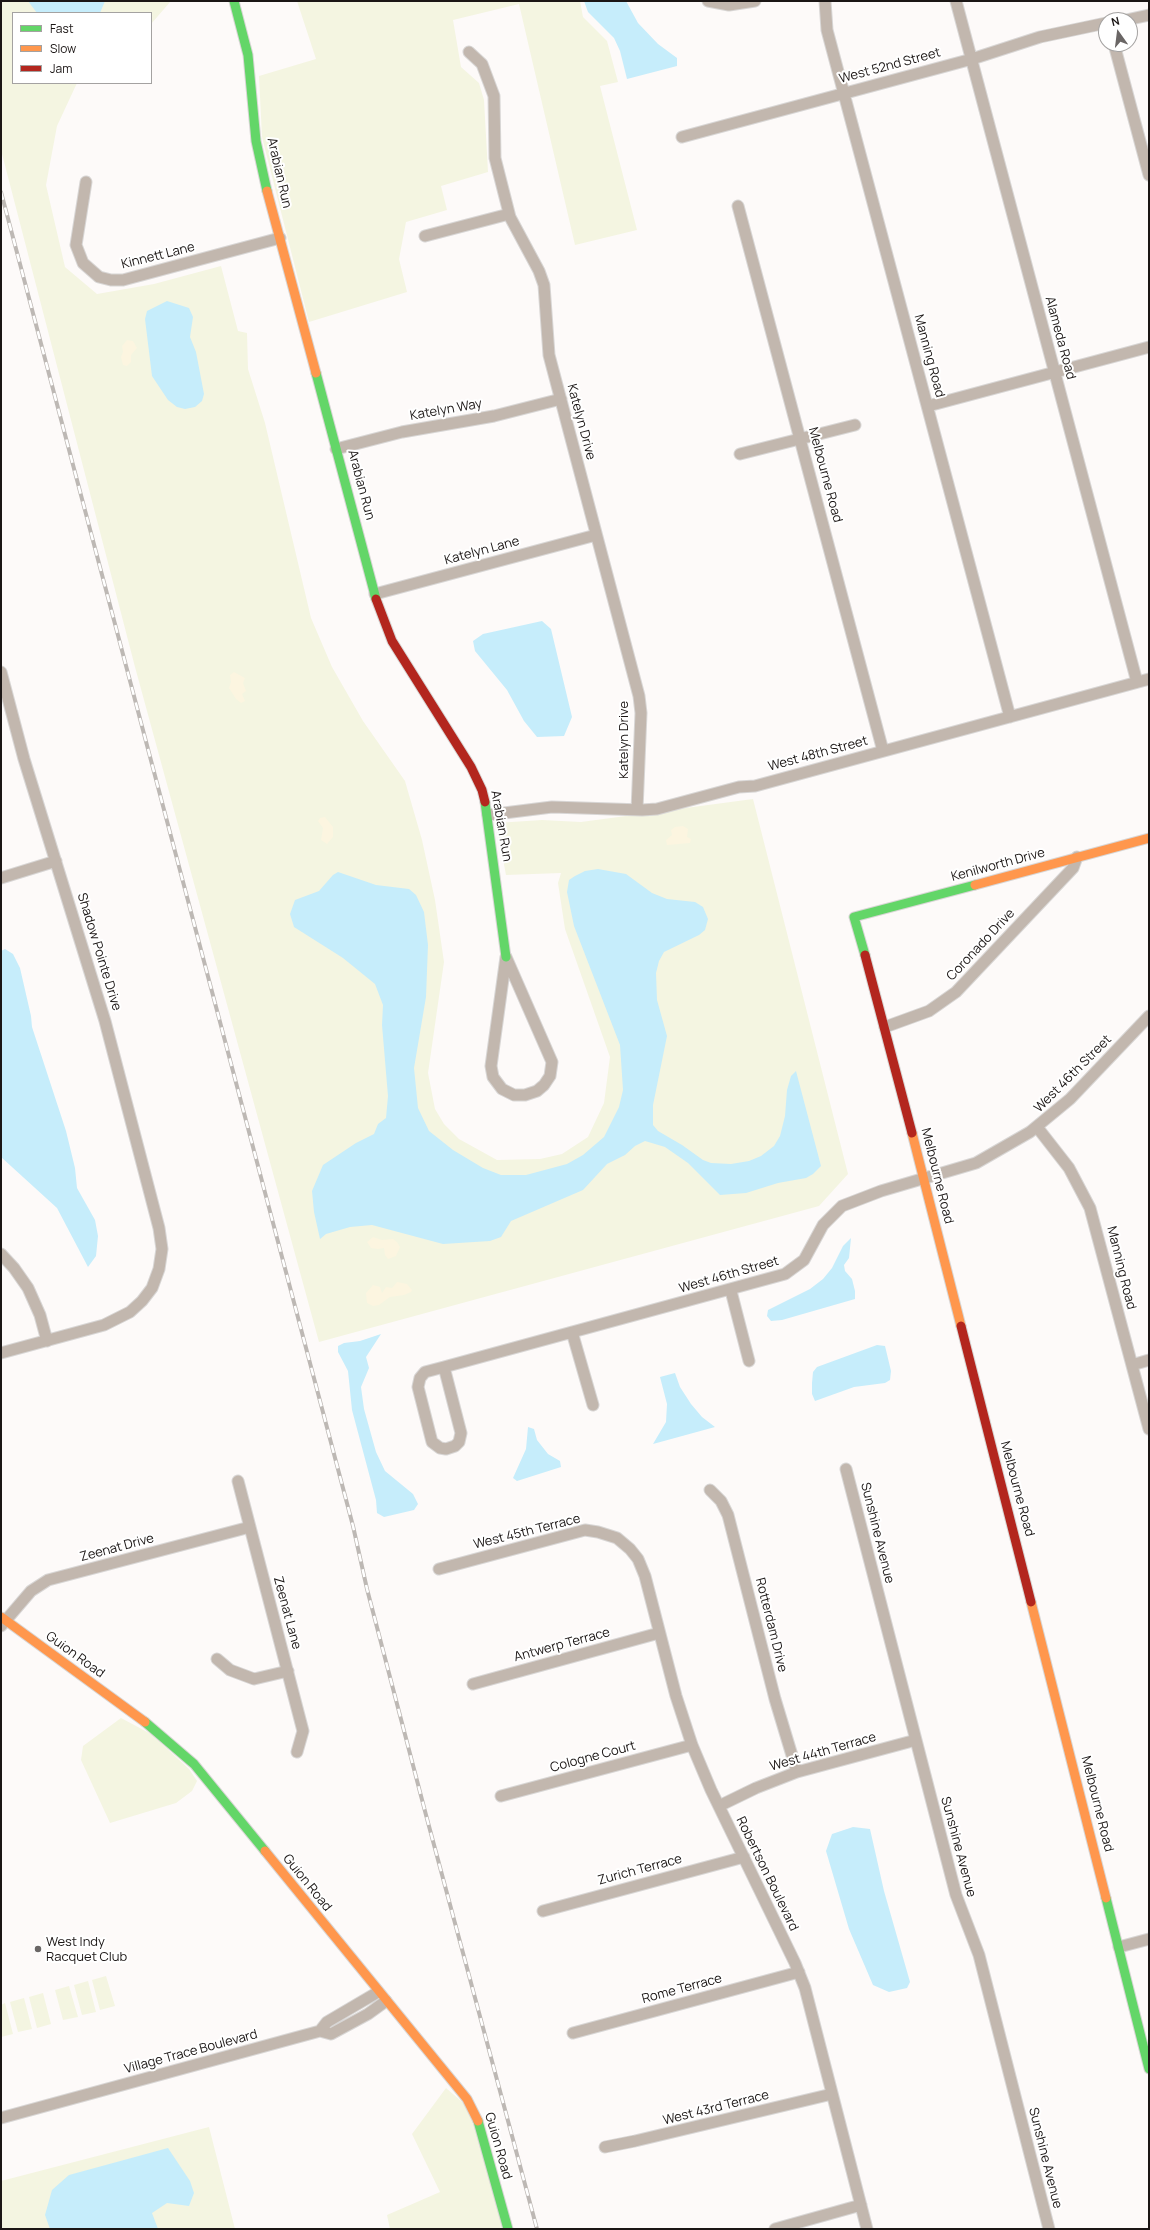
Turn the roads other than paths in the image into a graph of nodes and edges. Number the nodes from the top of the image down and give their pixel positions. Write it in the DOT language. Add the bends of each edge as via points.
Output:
graph roads {
  1 [pos="234,1"];
  2 [pos="708,1"];
  3 [pos="755,1"];
  4 [pos="825,1"];
  5 [pos="956,1"];
  6 [pos="1149,15"];
  7 [pos="1138,17"];
  8 [pos="1098,25"];
  9 [pos="469,52"];
  10 [pos="1116,52"];
  11 [pos="972,59"];
  12 [pos="844,93"];
  13 [pos="682,137"];
  14 [pos="1149,175"];
  15 [pos="86,182"];
  16 [pos="738,206"];
  17 [pos="509,214"];
  18 [pos="425,236"];
  19 [pos="280,238"];
  20 [pos="1149,348"];
  21 [pos="1055,372"];
  22 [pos="560,399"];
  23 [pos="928,406"];
  24 [pos="855,425"];
  25 [pos="801,439"];
  26 [pos="336,449"];
  27 [pos="740,454"];
  28 [pos="596,535"];
  29 [pos="375,594"];
  30 [pos="1,672"];
  31 [pos="1149,679"];
  32 [pos="1137,682"];
  33 [pos="1010,717"];
  34 [pos="883,751"];
  35 [pos="637,810"];
  36 [pos="488,815"];
  37 [pos="1149,838"];
  38 [pos="1077,857"];
  39 [pos="56,861"];
  40 [pos="1,878"];
  41 [pos="854,918"];
  42 [pos="506,957"];
  43 [pos="1149,1016"];
  44 [pos="885,1027"];
  45 [pos="1037,1127"];
  46 [pos="923,1179"];
  47 [pos="1,1254"];
  48 [pos="731,1290"];
  49 [pos="572,1332"];
  50 [pos="47,1341"];
  51 [pos="1,1353"];
  52 [pos="1149,1360"];
  53 [pos="749,1361"];
  54 [pos="1132,1364"];
  55 [pos="444,1366"];
  56 [pos="593,1405"];
  57 [pos="1149,1430"];
  58 [pos="846,1469"];
  59 [pos="238,1481"];
  60 [pos="710,1490"];
  61 [pos="250,1527"];
  62 [pos="621,1541"];
  63 [pos="439,1569"];
  64 [pos="2,1621"];
  65 [pos="659,1633"];
  66 [pos="217,1659"];
  67 [pos="288,1671"];
  68 [pos="472,1684"];
  69 [pos="916,1740"];
  70 [pos="692,1745"];
  71 [pos="297,1752"];
  72 [pos="797,1772"];
  73 [pos="502,1796"];
  74 [pos="719,1806"];
  75 [pos="744,1857"];
  76 [pos="543,1911"];
  77 [pos="1149,1939"];
  78 [pos="1119,1947"];
  79 [pos="799,1972"];
  80 [pos="378,1992"];
  81 [pos="386,2001"];
  82 [pos="320,2031"];
  83 [pos="573,2033"];
  84 [pos="1149,2069"];
  85 [pos="832,2094"];
  86 [pos="1,2118"];
  87 [pos="605,2147"];
  88 [pos="861,2205"];
  89 [pos="508,2229"];
  90 [pos="775,2229"];
  91 [pos="868,2229"];
  92 [pos="1049,2229"];
  1 -- 19 [label="street, Arabian Run" via="248,55 260,160"];
  2 -- 3 [label="street" via="721,5 738,5"];
  4 -- 12 [label="street, Manning Road" via="826,26"];
  5 -- 11 [label="street, Alameda Road"];
  6 -- 7 [label="street"];
  8 -- 11 [label="street, West 52nd Street" via="1040,37"];
  9 -- 17 [label="street, Katelyn Drive" via="482,64 494,96 495,158"];
  10 -- 14 [label="street"];
  11 -- 12 [label="street, West 52nd Street"];
  11 -- 21 [label="street, Alameda Road"];
  12 -- 13 [label="street, West 52nd Street"];
  12 -- 23 [label="street, Manning Road"];
  15 -- 19 [label="street, Kinnett Lane" via="76,245 83,263 99,277 123,280"];
  16 -- 25 [label="street, Melbourne Road"];
  17 -- 18 [label="street"];
  17 -- 22 [label="street, Katelyn Drive" via="544,285 548,352"];
  19 -- 26 [label="street, Arabian Run"];
  20 -- 21 [label="street"];
  21 -- 23 [label="street"];
  21 -- 32 [label="street, Alameda Road"];
  22 -- 26 [label="street, Katelyn Way" via="494,416 402,432"];
  22 -- 28 [label="street, Katelyn Drive"];
  23 -- 33 [label="street, Manning Road"];
  24 -- 25 [label="street"];
  25 -- 27 [label="street"];
  25 -- 34 [label="street, Melbourne Road"];
  26 -- 29 [label="street, Arabian Run"];
  28 -- 29 [label="street, Katelyn Lane"];
  28 -- 35 [label="street, Katelyn Drive" via="639,698 641,714"];
  29 -- 36 [label="street, Arabian Run" via="392,641 475,774"];
  30 -- 39 [label="street, Shadow Pointe Drive" via="24,759"];
  31 -- 32 [label="street, West 48th Street"];
  32 -- 33 [label="street, West 48th Street"];
  33 -- 34 [label="street, West 48th Street"];
  34 -- 35 [label="street, West 48th Street" via="750,787 657,808"];
  35 -- 36 [label="street, West 48th Street" via="552,807"];
  36 -- 42 [label="street, Arabian Run"];
  37 -- 38 [label="street, Kenilworth Drive"];
  38 -- 41 [label="street, Kenilworth Drive"];
  38 -- 44 [label="street, Coronado Drive" via="1073,868 956,992 929,1011"];
  39 -- 40 [label="street"];
  39 -- 50 [label="street, Shadow Pointe Drive" via="105,1021 162,1243 161,1261 155,1280 142,1301 130,1312 111,1323"];
  41 -- 44 [label="street, Melbourne Road"];
  42 -- 42 [label="street, Arabian Run" via="552,1062 550,1076 544,1085 537,1091 525,1095 514,1095 502,1089 492,1071 491,1061"];
  43 -- 45 [label="street, West 46th Street" via="1070,1099"];
  44 -- 46 [label="street, Melbourne Road"];
  45 -- 46 [label="street, West 46th Street" via="1009,1146 976,1163"];
  45 -- 54 [label="street, Manning Road" via="1069,1168 1090,1208"];
  46 -- 48 [label="street, West 46th Street" via="865,1196 842,1206 829,1217 810,1251 797,1267 777,1278"];
  46 -- 78 [label="street, Melbourne Road"];
  47 -- 50 [label="street" via="28,1288 40,1315"];
  48 -- 49 [label="street, West 46th Street"];
  48 -- 53 [label="street"];
  49 -- 55 [label="street, West 46th Street"];
  49 -- 56 [label="street"];
  50 -- 51 [label="street, Shadow Pointe Drive"];
  52 -- 54 [label="street"];
  54 -- 57 [label="street, Manning Road"];
  55 -- 55 [label="street, West 46th Street" via="425,1372 418,1384 431,1439 436,1446 446,1449 459,1442 461,1433"];
  58 -- 69 [label="street, Sunshine Avenue"];
  59 -- 61 [label="street, Zeenat Lane"];
  60 -- 72 [label="street, Rotterdam Drive" via="721,1501 728,1515 775,1698"];
  61 -- 64 [label="street, Zeenat Drive" via="48,1580 31,1591"];
  61 -- 67 [label="street, Zeenat Lane"];
  62 -- 63 [label="street, West 45th Terrace" via="602,1533 581,1531"];
  62 -- 65 [label="street, Robertson Boulevard" via="633,1552 642,1567"];
  64 -- 80 [label="street, Guion Road" via="160,1733 185,1755"];
  65 -- 68 [label="street, Antwerp Terrace"];
  65 -- 70 [label="street, Robertson Boulevard"];
  66 -- 67 [label="street" via="230,1670 254,1679"];
  67 -- 71 [label="street, Zeenat Lane" via="303,1731"];
  69 -- 72 [label="street, West 44th Terrace"];
  69 -- 92 [label="street, Sunshine Avenue" via="957,1901 979,1955"];
  70 -- 73 [label="street, Cologne Court"];
  70 -- 74 [label="street, Robertson Boulevard"];
  72 -- 74 [label="street, West 44th Terrace"];
  74 -- 75 [label="street, Robertson Boulevard"];
  75 -- 76 [label="street, Zurich Terrace"];
  75 -- 79 [label="street, Robertson Boulevard"];
  77 -- 78 [label="street"];
  78 -- 84 [label="street, Melbourne Road"];
  79 -- 83 [label="street, Rome Terrace"];
  79 -- 85 [label="street, Robertson Boulevard" via="810,2005"];
  80 -- 81 [label="street, Guion Road"];
  80 -- 82 [label="street, Village Trace Boulevard" via="327,2022"];
  81 -- 82 [label="street" via="331,2034"];
  81 -- 89 [label="street, Guion Road" via="471,2106 480,2124"];
  82 -- 86 [label="street, Village Trace Boulevard"];
  85 -- 87 [label="street, West 43rd Terrace"];
  85 -- 88 [label="street, Robertson Boulevard"];
  88 -- 90 [label="street"];
  88 -- 91 [label="street, Robertson Boulevard"];
}
